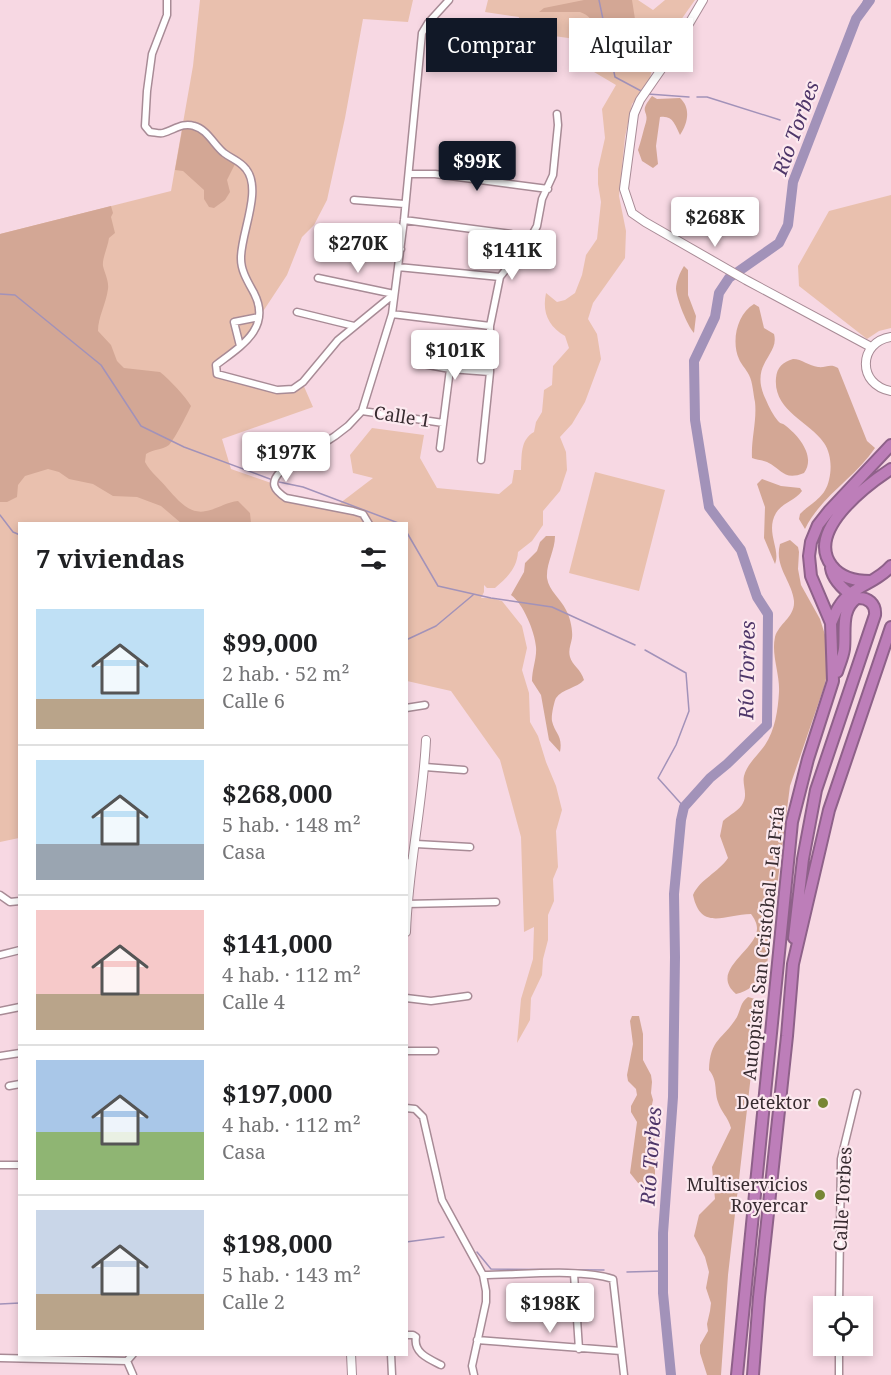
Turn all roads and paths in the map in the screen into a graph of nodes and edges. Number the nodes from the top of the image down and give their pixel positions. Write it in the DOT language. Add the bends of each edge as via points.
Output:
graph roads {
  1 [pos="167,0"];
  2 [pos="448,0"];
  3 [pos="703,0"];
  4 [pos="557,114"];
  5 [pos="409,174"];
  6 [pos="548,189"];
  7 [pos="354,200"];
  8 [pos="404,204"];
  9 [pos="404,220"];
  10 [pos="336,237"];
  11 [pos="530,239"];
  12 [pos="401,249"];
  13 [pos="398,267"];
  14 [pos="500,277"];
  15 [pos="318,278"];
  16 [pos="394,294"];
  17 [pos="297,312"];
  18 [pos="392,314"];
  19 [pos="259,317"];
  20 [pos="354,326"];
  21 [pos="490,326"];
  22 [pos="891,337"];
  23 [pos="240,346"];
  24 [pos="871,347"];
  25 [pos="423,364"];
  26 [pos="450,369"];
  27 [pos="490,372"];
  28 [pos="891,391"];
  29 [pos="362,411"];
  30 [pos="443,423"];
  31 [pos="891,445"];
  32 [pos="440,448"];
  33 [pos="481,460"];
  34 [pos="891,470"];
  35 [pos="368,522"];
  36 [pos="831,565"];
  37 [pos="891,566"];
  38 [pos="870,581"];
  39 [pos="854,596"];
  40 [pos="831,623"];
  41 [pos="891,627"];
  42 [pos="833,681"];
  43 [pos="425,705"];
  44 [pos="408,708"];
  45 [pos="426,740"];
  46 [pos="425,767"];
  47 [pos="464,770"];
  48 [pos="416,844"];
  49 [pos="470,846"];
  50 [pos="408,864"];
  51 [pos="411,873"];
  52 [pos="0,895"];
  53 [pos="18,901"];
  54 [pos="496,902"];
  55 [pos="408,904"];
  56 [pos="18,950"];
  57 [pos="0,955"];
  58 [pos="793,964"];
  59 [pos="468,996"];
  60 [pos="408,998"];
  61 [pos="18,1007"];
  62 [pos="0,1011"];
  63 [pos="408,1051"];
  64 [pos="435,1051"];
  65 [pos="18,1053"];
  66 [pos="0,1056"];
  67 [pos="18,1084"];
  68 [pos="9,1086"];
  69 [pos="857,1093"];
  70 [pos="408,1108"];
  71 [pos="0,1165"];
  72 [pos="18,1165"];
  73 [pos="574,1274"];
  74 [pos="483,1275"];
  75 [pos="839,1296"];
  76 [pos="408,1335"];
  77 [pos="477,1340"];
  78 [pos="579,1349"];
  79 [pos="621,1351"];
  80 [pos="131,1356"];
  81 [pos="351,1356"];
  82 [pos="391,1356"];
  83 [pos="839,1356"];
  84 [pos="0,1358"];
  85 [pos="127,1361"];
  86 [pos="441,1365"];
  87 [pos="133,1375"];
  88 [pos="352,1375"];
  89 [pos="392,1375"];
  90 [pos="474,1375"];
  91 [pos="624,1375"];
  92 [pos="737,1375"];
  93 [pos="753,1375"];
  94 [pos="839,1375"];
  1 -- 19 [label="street" via="167,15 152,54 145,126 150,132 162,133 194,125 247,170 250,206 240,261 258,302"];
  2 -- 5 [label="street" via="423,33"];
  3 -- 24 [label="street" via="634,114 624,189 632,213"];
  4 -- 6 [label="street" via="557,143"];
  5 -- 6 [label="street"];
  5 -- 8 [label="street"];
  6 -- 11 [label="street"];
  7 -- 8 [label="street"];
  8 -- 9 [label="street"];
  9 -- 11 [label="street"];
  9 -- 12 [label="street"];
  10 -- 12 [label="street"];
  11 -- 14 [label="street"];
  12 -- 13 [label="street"];
  13 -- 14 [label="street"];
  13 -- 16 [label="street"];
  14 -- 21 [label="street"];
  15 -- 16 [label="street"];
  16 -- 18 [label="street"];
  16 -- 20 [label="street"];
  17 -- 20 [label="street"];
  18 -- 21 [label="street"];
  18 -- 29 [label="street"];
  19 -- 23 [label="street" via="252,336"];
  19 -- 23 [label="street" via="234,322"];
  20 -- 23 [label="street" via="293,389 278,390 217,374 216,365"];
  21 -- 27 [label="street"];
  22 -- 24 [label="street"];
  24 -- 28 [label="street" via="866,363 868,376 876,385"];
  25 -- 26 [label="street"];
  26 -- 27 [label="street"];
  26 -- 30 [label="street"];
  27 -- 33 [label="street"];
  29 -- 30 [label="street, Calle 1"];
  29 -- 35 [label="street" via="335,436 281,471 273,484 286,498 353,511 363,514"];
  30 -- 32 [label="street"];
  31 -- 40 [label="highway, Autopista San Cristóbal - La Fría" via="818,525 811,542 811,576"];
  34 -- 36 [label="highway" via="831,524 825,544"];
  36 -- 38 [label="highway" via="848,578"];
  36 -- 39 [label="highway" via="832,575"];
  37 -- 38 [label="highway"];
  38 -- 39 [label="highway"];
  39 -- 40 [label="highway" via="840,604"];
  39 -- 42 [label="highway" via="847,609 844,650"];
  39 -- 58 [label="highway" via="871,602 875,615 816,790 795,919"];
  40 -- 42 [label="highway, Autopista San Cristóbal - La Fría"];
  41 -- 58 [label="highway, Autopista San Cristóbal - La Fría" via="829,810"];
  42 -- 92 [label="highway, Autopista San Cristóbal - La Fría" via="792,822"];
  43 -- 44 [label="street"];
  45 -- 46 [label="street"];
  46 -- 47 [label="street"];
  46 -- 48 [label="street"];
  48 -- 49 [label="street"];
  48 -- 51 [label="street"];
  50 -- 51 [label="street"];
  51 -- 55 [label="street"];
  52 -- 53 [label="street" via="10,902"];
  54 -- 55 [label="street"];
  56 -- 57 [label="street"];
  58 -- 93 [label="highway, Autopista San Cristóbal - La Fría"];
  59 -- 60 [label="street" via="431,1001"];
  61 -- 62 [label="street"];
  63 -- 64 [label="street"];
  65 -- 66 [label="street"];
  67 -- 68 [label="street"];
  69 -- 75 [label="street, Calle Torbes" via="841,1158"];
  70 -- 74 [label="street" via="423,1117 442,1200"];
  71 -- 72 [label="street"];
  73 -- 74 [label="street"];
  73 -- 78 [label="street"];
  73 -- 79 [label="street" via="613,1279"];
  74 -- 77 [label="street" via="486,1302"];
  76 -- 86 [label="street" via="416,1337 420,1352"];
  77 -- 78 [label="street"];
  77 -- 90 [label="street"];
  78 -- 79 [label="street"];
  79 -- 91 [label="street"];
  80 -- 85 [label="street"];
  81 -- 88 [label="street"];
  82 -- 89 [label="street"];
  83 -- 94 [label="street"];
  84 -- 85 [label="street"];
  85 -- 87 [label="street"];
}
